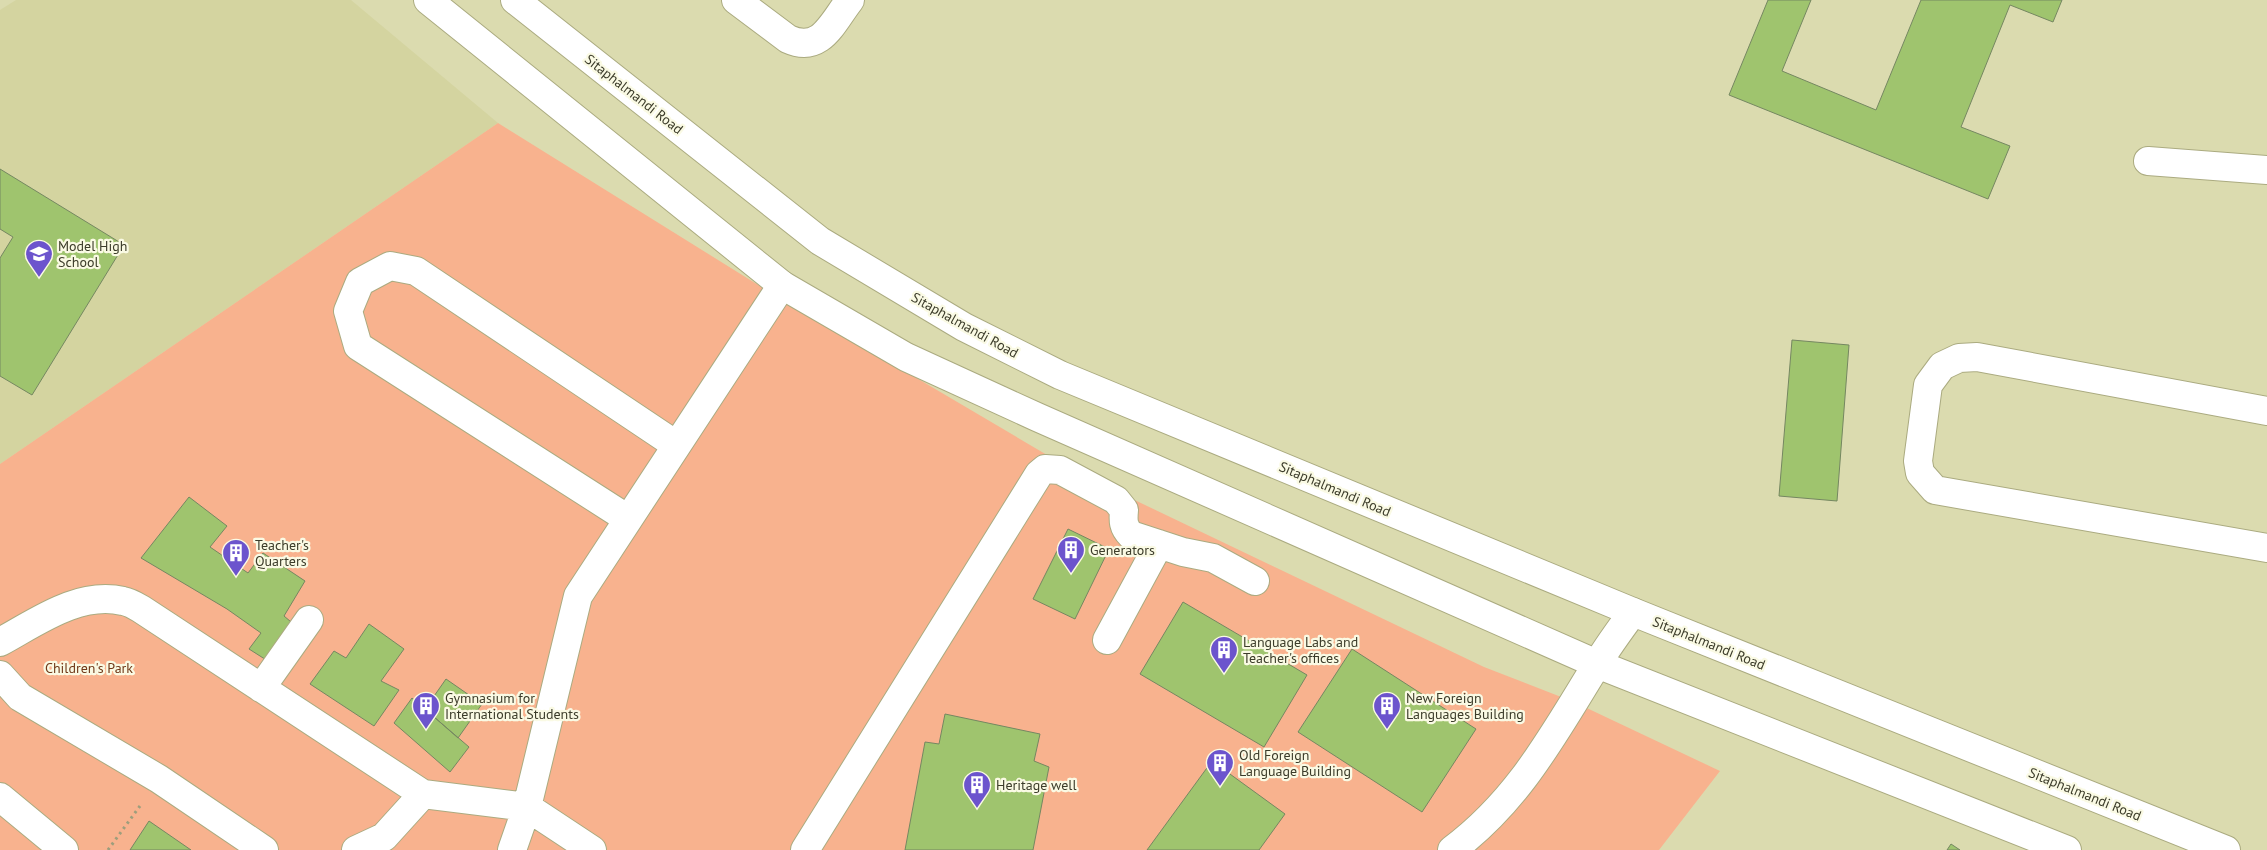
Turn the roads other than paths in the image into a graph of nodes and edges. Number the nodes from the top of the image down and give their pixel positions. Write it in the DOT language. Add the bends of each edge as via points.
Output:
graph roads {
  1 [pos="428,0"];
  2 [pos="514,0"];
  3 [pos="736,0"];
  4 [pos="850,0"];
  5 [pos="2148,161"];
  6 [pos="2267,170"];
  7 [pos="782,285"];
  8 [pos="2267,411"];
  9 [pos="676,445"];
  10 [pos="628,519"];
  11 [pos="1158,544"];
  12 [pos="2267,548"];
  13 [pos="1254,580"];
  14 [pos="1633,612"];
  15 [pos="309,620"];
  16 [pos="1107,640"];
  17 [pos="0,642"];
  18 [pos="1597,664"];
  19 [pos="0,675"];
  20 [pos="261,688"];
  21 [pos="423,794"];
  22 [pos="0,797"];
  23 [pos="527,807"];
  24 [pos="64,850"];
  25 [pos="264,850"];
  26 [pos="356,850"];
  27 [pos="512,850"];
  28 [pos="592,850"];
  29 [pos="805,850"];
  30 [pos="1452,850"];
  31 [pos="2067,850"];
  32 [pos="2226,850"];
  1 -- 7 [label="main road"];
  2 -- 14 [label="main road, Sitaphalmandi Road" via="820,241 964,327 1060,375"];
  3 -- 4 [label="main road" via="788,39 808,44 819,40"];
  5 -- 6 [label="main road"];
  7 -- 9 [label="main road"];
  7 -- 18 [label="main road" via="906,357"];
  8 -- 12 [label="main road" via="1976,356 1959,358 1942,366 1928,385 1918,461 1920,473 1935,490"];
  9 -- 10 [label="main road"];
  9 -- 10 [label="main road" via="416,271 390,266 360,282 348,311 358,346"];
  10 -- 23 [label="main road" via="578,596"];
  11 -- 13 [label="main road" via="1214,558"];
  11 -- 16 [label="main road"];
  11 -- 29 [label="main road" via="1131,535 1125,529 1124,510 1116,500 1060,470 1045,469 1039,474"];
  14 -- 18 [label="main road"];
  14 -- 32 [label="main road, Sitaphalmandi Road"];
  15 -- 20 [label="main road"];
  17 -- 20 [label="main road" via="79,602 123,601 141,609"];
  18 -- 30 [label="main road" via="1527,777 1493,815"];
  18 -- 31 [label="main road"];
  19 -- 25 [label="main road" via="20,697 159,779"];
  20 -- 21 [label="main road"];
  21 -- 23 [label="main road"];
  21 -- 26 [label="main road" via="384,837"];
  22 -- 24 [label="main road"];
  23 -- 27 [label="main road"];
  23 -- 28 [label="main road"];
}
